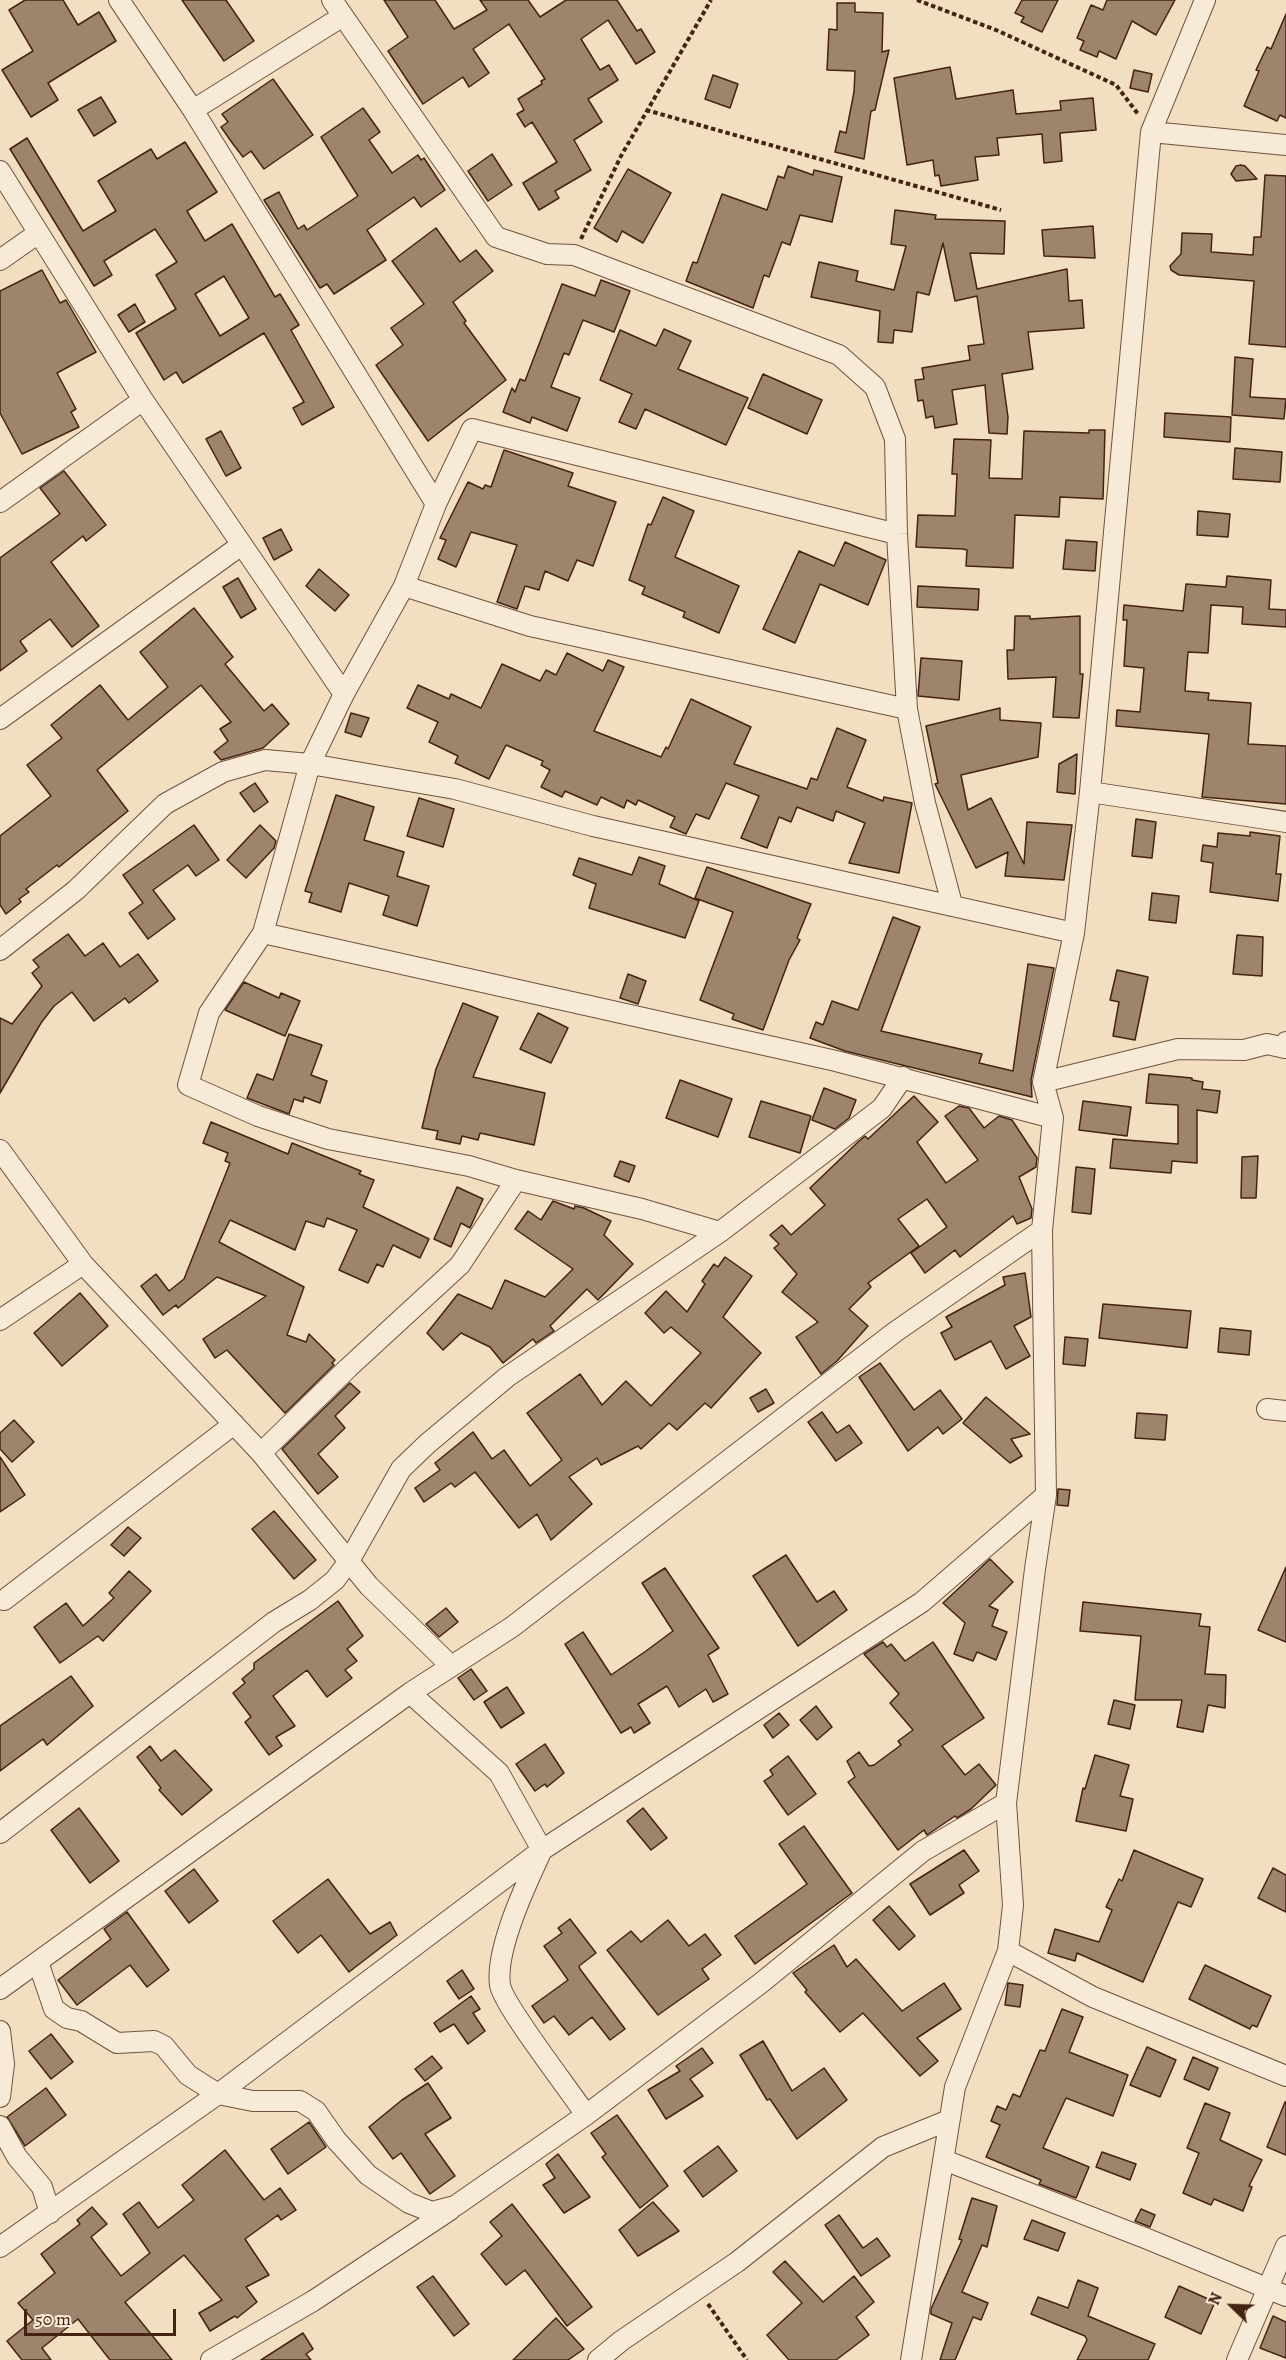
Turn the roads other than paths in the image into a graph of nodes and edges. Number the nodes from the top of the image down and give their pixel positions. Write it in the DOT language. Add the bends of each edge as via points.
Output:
graph roads {
  1 [pos="119,0"];
  2 [pos="1205,0"];
  3 [pos="337,8"];
  4 [pos="193,110"];
  5 [pos="1151,132"];
  6 [pos="1286,145"];
  7 [pos="0,171"];
  8 [pos="37,234"];
  9 [pos="0,260"];
  10 [pos="143,400"];
  11 [pos="0,502"];
  12 [pos="436,504"];
  13 [pos="897,534"];
  14 [pos="240,546"];
  15 [pos="404,586"];
  16 [pos="344,694"];
  17 [pos="907,709"];
  18 [pos="0,719"];
  19 [pos="310,764"];
  20 [pos="1090,792"];
  21 [pos="1286,822"];
  22 [pos="952,904"];
  23 [pos="263,933"];
  24 [pos="1074,933"];
  25 [pos="0,950"];
  26 [pos="1286,1042"];
  27 [pos="903,1077"];
  28 [pos="1042,1082"];
  29 [pos="1053,1118"];
  30 [pos="0,1150"];
  31 [pos="516,1180"];
  32 [pos="1042,1230"];
  33 [pos="720,1233"];
  34 [pos="83,1264"];
  35 [pos="0,1320"];
  36 [pos="234,1424"];
  37 [pos="261,1453"];
  38 [pos="1046,1496"];
  39 [pos="349,1561"];
  40 [pos="4,1600"];
  41 [pos="450,1665"];
  42 [pos="410,1693"];
  43 [pos="1006,1803"];
  44 [pos="0,1833"];
  45 [pos="542,1850"];
  46 [pos="1008,1951"];
  47 [pos="38,1962"];
  48 [pos="0,1989"];
  49 [pos="0,2031"];
  50 [pos="1286,2076"];
  51 [pos="218,2094"];
  52 [pos="0,2097"];
  53 [pos="586,2115"];
  54 [pos="950,2120"];
  55 [pos="0,2126"];
  56 [pos="944,2160"];
  57 [pos="455,2206"];
  58 [pos="50,2213"];
  59 [pos="1286,2246"];
  60 [pos="0,2247"];
  61 [pos="1278,2292"];
  62 [pos="211,2360"];
  63 [pos="598,2360"];
  64 [pos="911,2360"];
  65 [pos="1237,2360"];
  1 -- 4 [label="street"];
  2 -- 5 [label="street"];
  3 -- 4 [label="street"];
  3 -- 13 [label="street" via="496,237 547,254 574,255 839,355 875,387 895,439"];
  4 -- 12 [label="street"];
  5 -- 6 [label="street"];
  5 -- 20 [label="street"];
  7 -- 8 [label="street"];
  8 -- 9 [label="street"];
  8 -- 10 [label="street"];
  10 -- 11 [label="street"];
  10 -- 14 [label="street"];
  12 -- 13 [label="street" via="472,429"];
  12 -- 15 [label="street"];
  13 -- 17 [label="street"];
  14 -- 16 [label="street"];
  14 -- 18 [label="street"];
  15 -- 16 [label="street"];
  15 -- 17 [label="street" via="530,626"];
  16 -- 19 [label="street"];
  17 -- 22 [label="street" via="925,803"];
  19 -- 22 [label="street" via="455,789 593,826"];
  19 -- 23 [label="street"];
  19 -- 25 [label="street" via="265,760 224,772 165,804 76,890"];
  20 -- 21 [label="street"];
  20 -- 24 [label="street"];
  22 -- 24 [label="street"];
  23 -- 27 [label="street"];
  23 -- 31 [label="street" via="209,1013 188,1085 258,1116 328,1138 469,1166"];
  24 -- 28 [label="street"];
  26 -- 28 [label="street" via="1285,1048 1267,1044 1244,1050 1178,1049"];
  27 -- 29 [label="street"];
  27 -- 33 [label="street" via="882,1108"];
  28 -- 29 [label="street"];
  29 -- 32 [label="street"];
  30 -- 34 [label="street"];
  31 -- 33 [label="street" via="642,1209"];
  31 -- 37 [label="street" via="460,1265"];
  32 -- 38 [label="street"];
  32 -- 41 [label="street" via="895,1332 512,1627"];
  33 -- 39 [label="street" via="507,1377 426,1444 401,1469"];
  34 -- 35 [label="street"];
  34 -- 36 [label="street"];
  36 -- 37 [label="street"];
  36 -- 40 [label="street"];
  37 -- 39 [label="street"];
  38 -- 43 [label="street"];
  38 -- 45 [label="street" via="922,1602"];
  39 -- 41 [label="street" via="369,1586"];
  39 -- 44 [label="street" via="335,1580 310,1600 274,1622"];
  41 -- 42 [label="street"];
  42 -- 45 [label="street" via="499,1773"];
  42 -- 47 [label="street"];
  43 -- 46 [label="street" via="1013,1905"];
  43 -- 53 [label="street" via="923,1851 761,1983"];
  45 -- 51 [label="street"];
  45 -- 53 [label="street" via="519,1901 503,1955 500,1986"];
  46 -- 50 [label="street" via="1093,1997"];
  46 -- 54 [label="street" via="955,2087"];
  47 -- 48 [label="street"];
  47 -- 51 [label="street" via="54,2009 117,2043 154,2041 164,2046 188,2075"];
  49 -- 52 [label="street" via="4,2064"];
  51 -- 57 [label="street" via="253,2101 300,2101 316,2111 368,2175 409,2203 432,2212"];
  51 -- 58 [label="street"];
  53 -- 57 [label="street"];
  54 -- 56 [label="street"];
  54 -- 63 [label="street" via="883,2147 737,2262"];
  55 -- 58 [label="street" via="17,2157 42,2187"];
  56 -- 61 [label="street"];
  56 -- 64 [label="street"];
  57 -- 62 [label="street" via="313,2301"];
  58 -- 60 [label="street"];
  59 -- 61 [label="street"];
  61 -- 65 [label="street"];
}
